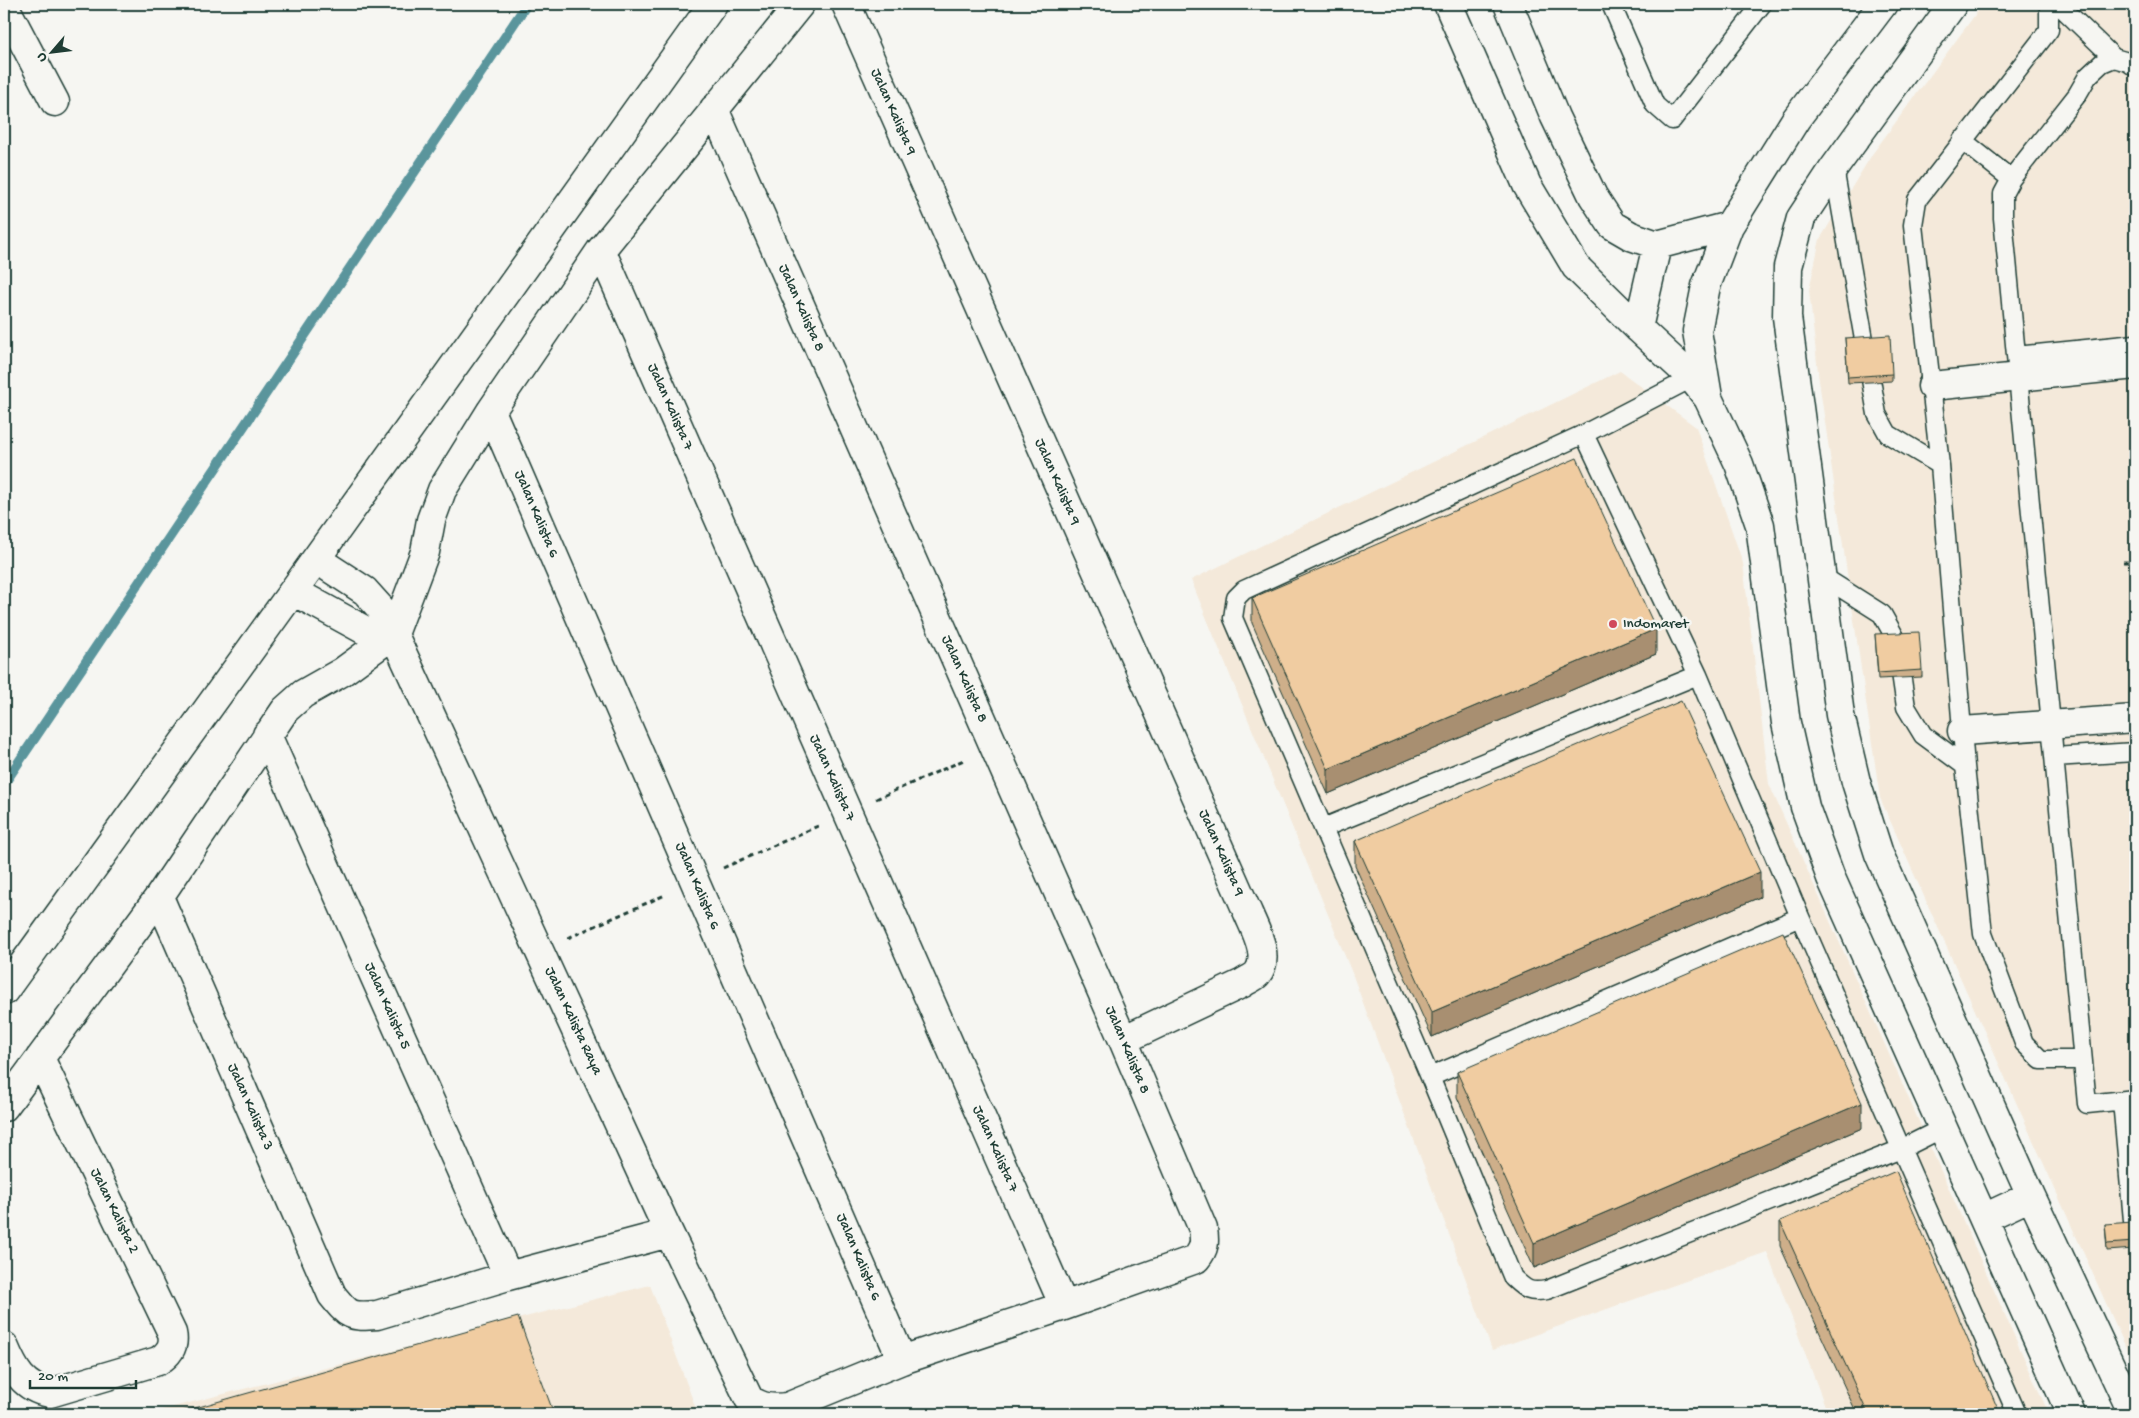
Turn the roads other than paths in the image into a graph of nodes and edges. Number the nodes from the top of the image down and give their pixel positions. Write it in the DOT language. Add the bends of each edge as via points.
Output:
graph roads {
  1 [pos="713,4"];
  2 [pos="800,4"];
  3 [pos="846,4"];
  4 [pos="1448,4"];
  5 [pos="1508,4"];
  6 [pos="1611,4"];
  7 [pos="1762,4"];
  8 [pos="1883,4"];
  9 [pos="1953,4"];
  10 [pos="2049,4"];
  11 [pos="2058,4"];
  12 [pos="4,6"];
  13 [pos="2114,58"];
  14 [pos="2135,67"];
  15 [pos="56,102"];
  16 [pos="714,109"];
  17 [pos="1962,140"];
  18 [pos="1834,168"];
  19 [pos="2011,179"];
  20 [pos="1728,226"];
  21 [pos="1657,245"];
  22 [pos="601,250"];
  23 [pos="1638,328"];
  24 [pos="2135,344"];
  25 [pos="2017,366"];
  26 [pos="2135,366"];
  27 [pos="1932,386"];
  28 [pos="1700,388"];
  29 [pos="492,411"];
  30 [pos="1584,434"];
  31 [pos="1940,465"];
  32 [pos="316,559"];
  33 [pos="1822,576"];
  34 [pos="293,591"];
  35 [pos="394,634"];
  36 [pos="1698,675"];
  37 [pos="2135,720"];
  38 [pos="2051,726"];
  39 [pos="1962,732"];
  40 [pos="267,735"];
  41 [pos="2135,752"];
  42 [pos="2054,757"];
  43 [pos="1965,766"];
  44 [pos="1323,828"];
  45 [pos="159,897"];
  46 [pos="1800,917"];
  47 [pos="4,991"];
  48 [pos="1123,1040"];
  49 [pos="40,1058"];
  50 [pos="2082,1060"];
  51 [pos="1430,1077"];
  52 [pos="2129,1100"];
  53 [pos="4,1107"];
  54 [pos="1943,1128"];
  55 [pos="1901,1149"];
  56 [pos="2031,1196"];
  57 [pos="1984,1218"];
  58 [pos="669,1233"];
  59 [pos="2135,1242"];
  60 [pos="508,1276"];
  61 [pos="1064,1306"];
  62 [pos="4,1346"];
  63 [pos="902,1360"];
  64 [pos="2017,1414"];
  65 [pos="2071,1414"];
  66 [pos="2133,1414"];
  1 -- 32 [label="street"];
  2 -- 16 [label="street"];
  3 -- 48 [label="street, Jalan Kalista 9" via="1262,949 1262,962 1257,974"];
  4 -- 23 [label="street" via="1527,185 1576,267"];
  5 -- 21 [label="street" via="1555,117 1593,196 1612,225"];
  6 -- 7 [label="lane" via="1655,105 1672,120"];
  8 -- 20 [label="street" via="1796,119"];
  9 -- 18 [label="street"];
  10 -- 17 [label="lane" via="2048,30"];
  11 -- 13 [label="lane"];
  12 -- 15 [label="street"];
  13 -- 14 [label="lane"];
  13 -- 19 [label="lane" via="2102,63 2088,76 2077,95"];
  16 -- 22 [label="street"];
  16 -- 48 [label="street, Jalan Kalista 8"];
  17 -- 19 [label="lane"];
  17 -- 27 [label="lane" via="1917,200 1912,225"];
  18 -- 31 [label="lane" via="1877,414 1888,434"];
  18 -- 33 [label="street" via="1801,218 1788,267 1787,317"];
  19 -- 25 [label="lane" via="2003,194 2003,218"];
  20 -- 21 [label="street"];
  20 -- 28 [label="street" via="1706,286 1697,331"];
  21 -- 23 [label="street"];
  22 -- 29 [label="street"];
  22 -- 61 [label="street, Jalan Kalista 7"];
  23 -- 28 [label="street"];
  24 -- 25 [label="lane"];
  25 -- 26 [label="street"];
  25 -- 27 [label="street"];
  25 -- 38 [label="lane"];
  27 -- 31 [label="lane"];
  28 -- 30 [label="lane"];
  28 -- 54 [label="street" via="1739,464 1760,525 1786,722 1805,807 1831,878"];
  29 -- 35 [label="street" via="442,490 431,520 425,552"];
  29 -- 63 [label="street, Jalan Kalista 6"];
  30 -- 36 [label="lane"];
  30 -- 44 [label="lane" via="1244,590 1236,598 1233,618"];
  31 -- 39 [label="lane"];
  32 -- 34 [label="street"];
  32 -- 35 [label="street, Jalan Kalista Raya" via="365,591 383,611"];
  33 -- 43 [label="lane" via="1882,614 1896,639 1906,707 1923,735"];
  33 -- 56 [label="street" via="1840,715 1856,782 1879,854"];
  34 -- 35 [label="street" via="368,632"];
  34 -- 47 [label="street"];
  35 -- 40 [label="street" via="342,672 303,694 285,710"];
  35 -- 58 [label="street, Jalan Kalista Raya"];
  36 -- 44 [label="lane"];
  36 -- 46 [label="lane"];
  37 -- 38 [label="street"];
  38 -- 39 [label="street"];
  38 -- 42 [label="lane"];
  39 -- 43 [label="lane"];
  40 -- 45 [label="street"];
  40 -- 60 [label="street, Jalan Kalista 5"];
  41 -- 42 [label="lane"];
  42 -- 50 [label="lane"];
  43 -- 50 [label="lane" via="1983,934 2024,1044 2041,1060"];
  44 -- 51 [label="lane"];
  45 -- 49 [label="street"];
  45 -- 60 [label="street, Jalan Kalista 3" via="332,1295 348,1313 377,1315"];
  46 -- 51 [label="lane"];
  46 -- 55 [label="lane"];
  48 -- 61 [label="street, Jalan Kalista 8" via="1206,1242 1203,1251 1189,1263"];
  49 -- 53 [label="street"];
  49 -- 62 [label="street, Jalan Kalista 2" via="174,1340 170,1350 158,1361 50,1394 28,1386 13,1366"];
  50 -- 52 [label="lane" via="2087,1104"];
  51 -- 55 [label="lane" via="1513,1278 1534,1292"];
  52 -- 59 [label="lane"];
  54 -- 55 [label="lane"];
  54 -- 57 [label="street"];
  55 -- 64 [label="lane"];
  56 -- 57 [label="street"];
  56 -- 66 [label="street"];
  57 -- 65 [label="street"];
  58 -- 60 [label="street"];
  58 -- 63 [label="street, Jalan Kalista Raya" via="743,1388 757,1405 771,1409 788,1407"];
  61 -- 63 [label="street"];
}
